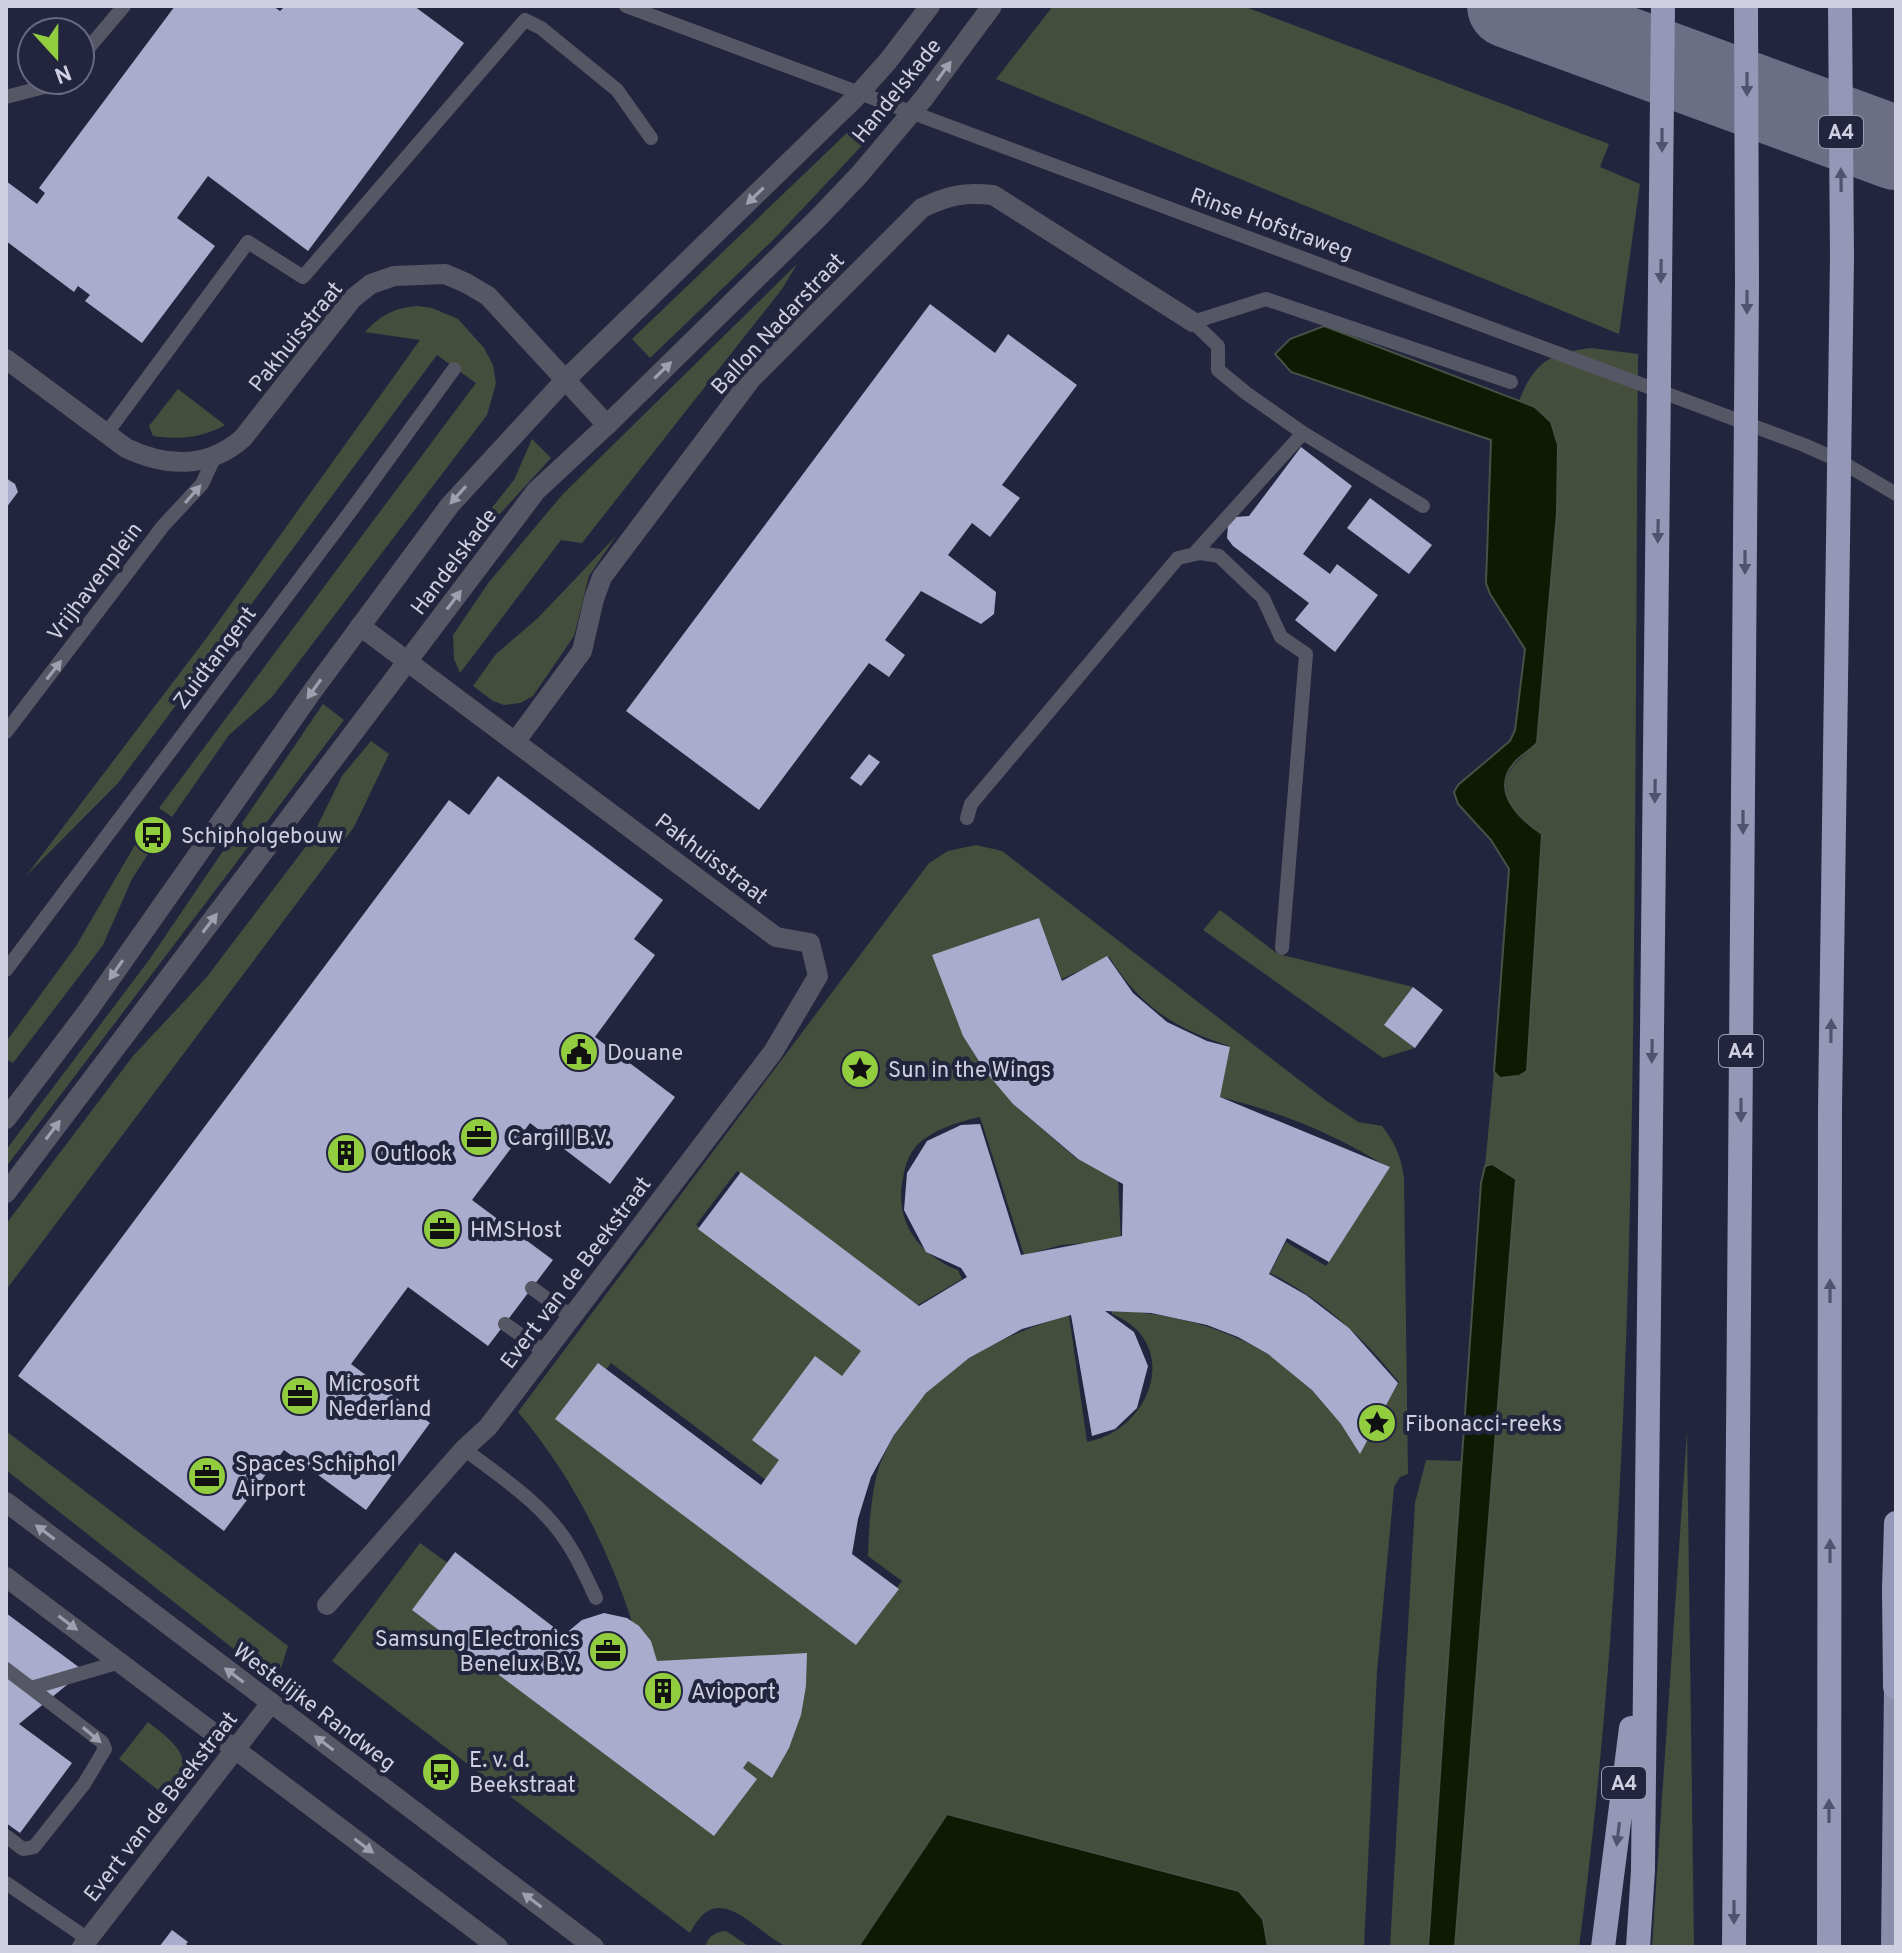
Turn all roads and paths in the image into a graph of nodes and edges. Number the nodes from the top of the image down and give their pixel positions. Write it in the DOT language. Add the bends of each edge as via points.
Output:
graph roads {
  1 [pos="124,6"];
  2 [pos="626,6"];
  3 [pos="930,6"];
  4 [pos="992,6"];
  5 [pos="1663,6"];
  6 [pos="1746,6"];
  7 [pos="1840,6"];
  8 [pos="96,39"];
  9 [pos="651,138"];
  10 [pos="1193,322"];
  11 [pos="6,359"];
  12 [pos="454,369"];
  13 [pos="565,380"];
  14 [pos="1511,382"];
  15 [pos="607,425"];
  16 [pos="1303,433"];
  17 [pos="106,434"];
  18 [pos="215,456"];
  19 [pos="1896,494"];
  20 [pos="1423,506"];
  21 [pos="1194,554"];
  22 [pos="360,626"];
  23 [pos="407,662"];
  24 [pos="6,732"];
  25 [pos="515,742"];
  26 [pos="967,818"];
  27 [pos="810,943"];
  28 [pos="1282,948"];
  29 [pos="6,970"];
  30 [pos="6,1119"];
  31 [pos="6,1193"];
  32 [pos="532,1288"];
  33 [pos="572,1317"];
  34 [pos="505,1324"];
  35 [pos="545,1352"];
  36 [pos="464,1449"];
  37 [pos="6,1502"];
  38 [pos="1896,1523"];
  39 [pos="6,1577"];
  40 [pos="596,1598"];
  41 [pos="327,1605"];
  42 [pos="1645,1618"];
  43 [pos="120,1662"];
  44 [pos="6,1669"];
  45 [pos="1895,1687"];
  46 [pos="31,1688"];
  47 [pos="271,1703"];
  48 [pos="235,1749"];
  49 [pos="6,1836"];
  50 [pos="6,1883"];
  51 [pos="85,1943"];
  52 [pos="498,1947"];
  53 [pos="594,1947"];
  54 [pos="1603,1947"];
  55 [pos="1638,1947"];
  56 [pos="1734,1947"];
  57 [pos="1829,1947"];
  58 [pos="1892,1947"];
  1 -- 8 [label="lane"];
  2 -- 19 [label="lane, Rinse Hofstraweg" via="1804,445"];
  3 -- 13 [label="street, Handelskade, one-way" via="854,99"];
  15 -- 4 [label="street, Handelskade, one-way" via="859,175"];
  5 -- 42 [label="highway, A4, one-way"];
  6 -- 56 [label="highway, A4, one-way"];
  57 -- 7 [label="highway, A4, one-way"];
  9 -- 17 [label="lane" via="617,90 525,20 303,277 248,242"];
  10 -- 14 [label="lane" via="1266,299"];
  10 -- 16 [label="lane" via="1218,346 1218,370"];
  10 -- 25 [label="street, Ballon Nadarstraat" via="993,195 946,196 922,208 752,378 602,577 582,651"];
  11 -- 17 [label="street, Pakhuisstraat"];
  12 -- 29 [label="lane, Zuidtangent"];
  13 -- 15 [label="street, Pakhuisstraat"];
  13 -- 18 [label="street, Pakhuisstraat" via="488,296 445,274 394,276 371,284 352,299 247,434"];
  13 -- 22 [label="street, Handelskade, one-way" via="450,505"];
  23 -- 15 [label="street, Handelskade, one-way" via="536,491"];
  16 -- 20 [label="lane"];
  16 -- 21 [label="lane"];
  17 -- 18 [label="street, Pakhuisstraat" via="147,458 192,463"];
  24 -- 18 [label="lane, Vrijhavenplein, one-way" via="163,526 202,484"];
  21 -- 26 [label="lane" via="1178,558 971,804"];
  21 -- 28 [label="lane" via="1219,556 1263,598 1281,637 1306,654"];
  22 -- 23 [label="street, Pakhuisstraat"];
  22 -- 30 [label="street, Handelskade, one-way"];
  23 -- 25 [label="street, Pakhuisstraat"];
  31 -- 23 [label="street, Handelskade, one-way"];
  25 -- 27 [label="street, Pakhuisstraat" via="776,937"];
  27 -- 33 [label="street, Evert van de Beekstraat" via="818,976 773,1052"];
  32 -- 33 [label="lane"];
  33 -- 35 [label="street, Evert van de Beekstraat"];
  34 -- 35 [label="lane"];
  35 -- 36 [label="street, Evert van de Beekstraat" via="488,1427"];
  36 -- 40 [label="lane" via="549,1519 570,1546"];
  36 -- 41 [label="street, Evert van de Beekstraat"];
  47 -- 37 [label="street, Westelijke Randweg, one-way"];
  38 -- 45 [label="highway"];
  39 -- 43 [label="street, one-way"];
  42 -- 54 [label="highway, A4, one-way"];
  42 -- 55 [label="highway, A4"];
  43 -- 46 [label="lane"];
  43 -- 48 [label="street"];
  44 -- 46 [label="lane"];
  45 -- 58 [label="highway"];
  46 -- 49 [label="lane, one-way" via="105,1749 34,1847 23,1849"];
  47 -- 48 [label="street, Evert van de Beekstraat"];
  53 -- 47 [label="street, Westelijke Randweg, one-way"];
  48 -- 51 [label="street, Evert van de Beekstraat"];
  48 -- 52 [label="street, one-way"];
  50 -- 51 [label="lane, Evert van de Beekstraat"];
}
